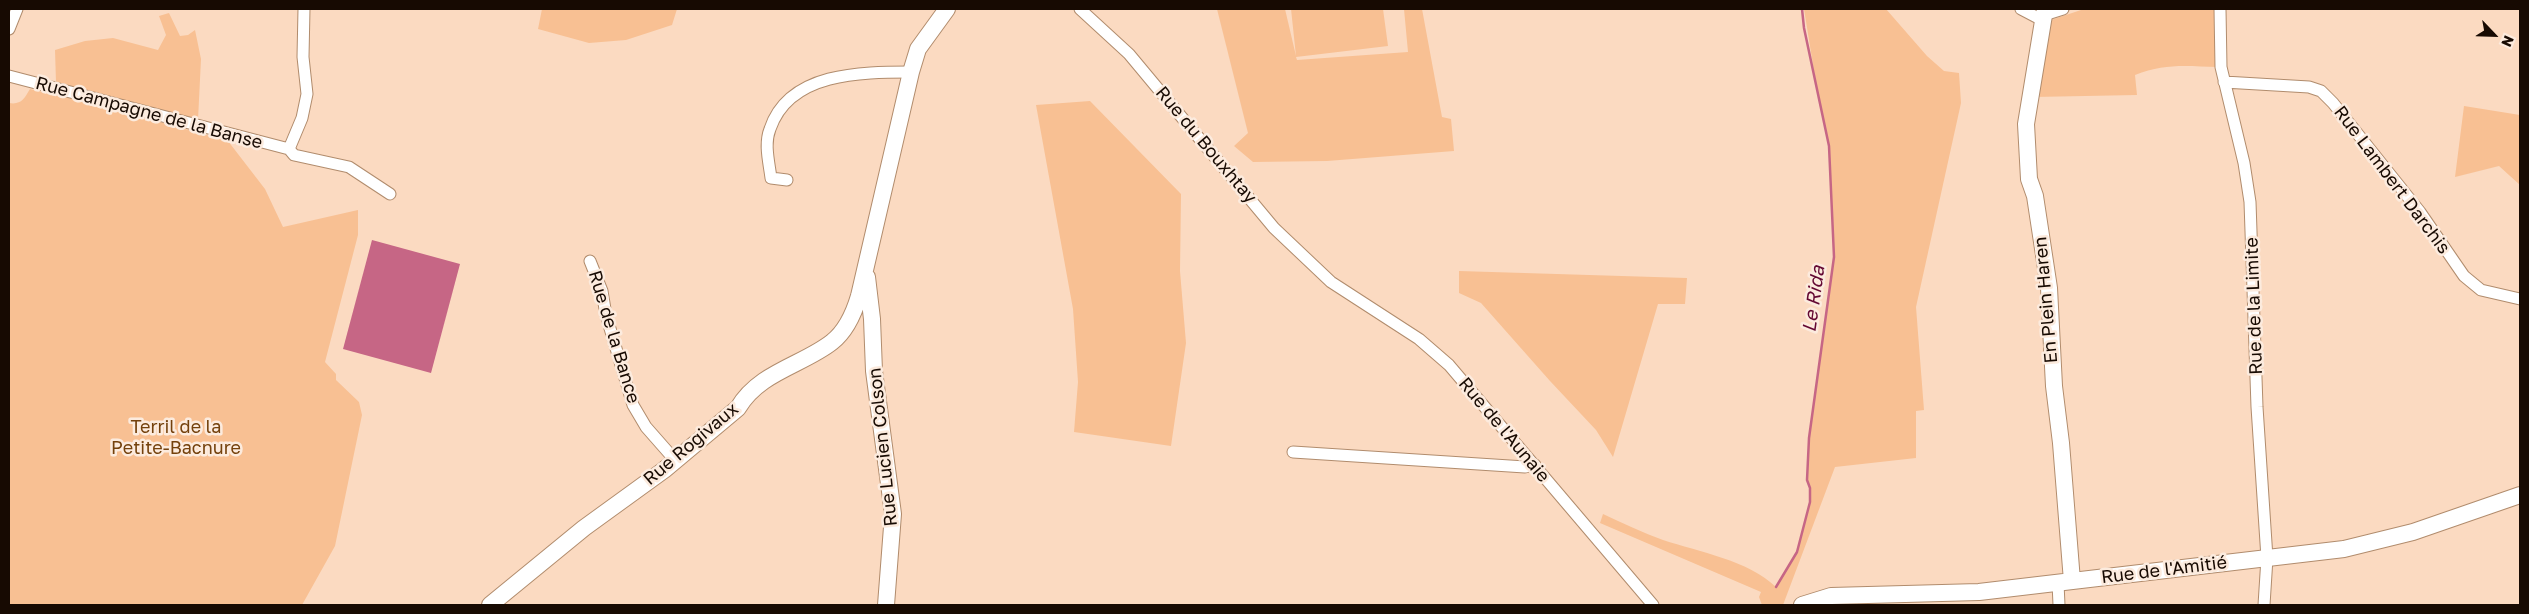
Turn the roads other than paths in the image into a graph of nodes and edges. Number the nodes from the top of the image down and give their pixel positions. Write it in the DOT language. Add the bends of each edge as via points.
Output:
graph roads {
  1 [pos="17,9"];
  2 [pos="304,9"];
  3 [pos="947,9"];
  4 [pos="1080,9"];
  5 [pos="2021,9"];
  6 [pos="2063,9"];
  7 [pos="2220,9"];
  8 [pos="2044,14"];
  9 [pos="9,29"];
  10 [pos="911,72"];
  11 [pos="9,76"];
  12 [pos="2224,82"];
  13 [pos="288,149"];
  14 [pos="786,180"];
  15 [pos="390,194"];
  16 [pos="590,261"];
  17 [pos="865,268"];
  18 [pos="1331,282"];
  19 [pos="2520,299"];
  20 [pos="854,312"];
  21 [pos="872,318"];
  22 [pos="1293,452"];
  23 [pos="676,460"];
  24 [pos="1535,465"];
  25 [pos="2520,495"];
  26 [pos="2267,558"];
  27 [pos="2065,582"];
  28 [pos="490,605"];
  29 [pos="886,605"];
  30 [pos="1653,605"];
  31 [pos="1802,605"];
  32 [pos="2059,605"];
  33 [pos="2264,605"];
  1 -- 9 [label="street"];
  2 -- 13 [label="street" via="303,57 307,94 302,118"];
  3 -- 10 [label="street, Rue Rogivaux" via="918,49"];
  4 -- 18 [label="street, Rue du Bouxhtay" via="1129,54 1274,228"];
  5 -- 8 [label="street"];
  6 -- 8 [label="street"];
  7 -- 12 [label="street, Rue de la Limite"];
  8 -- 27 [label="street, En Plein Haren" via="2026,124 2030,179 2049,288 2053,377 2061,442"];
  10 -- 14 [label="street" via="863,74 820,81 795,92 780,106 769,130 767,148 765,179"];
  10 -- 17 [label="street, Rue Rogivaux"];
  11 -- 13 [label="street, Rue Campagne de la Banse"];
  12 -- 19 [label="street, Rue Lambert Darchis" via="2309,87 2321,91 2420,212 2464,276 2481,290"];
  12 -- 26 [label="street, Rue de la Limite" via="2250,202 2257,407"];
  13 -- 15 [label="street" via="294,155 349,167"];
  16 -- 23 [label="street, Rue de la Bance" via="602,291 633,405 646,427"];
  17 -- 20 [label="street, Rue Rogivaux"];
  17 -- 21 [label="street, Rue Lucien Colson"];
  18 -- 24 [label="street, Rue de l'Aunaie" via="1420,339 1472,391"];
  20 -- 21 [label="street" via="861,311"];
  20 -- 23 [label="street, Rue Rogivaux" via="841,334 831,343 773,375"];
  21 -- 29 [label="street, Rue Lucien Colson" via="874,371 893,514"];
  22 -- 24 [label="street"];
  23 -- 28 [label="street, Rue Rogivaux" via="584,528"];
  24 -- 30 [label="street, Rue de l'Aunaie"];
  25 -- 26 [label="street, Rue de l'Amitié" via="2385,540"];
  26 -- 27 [label="street, Rue de l'Amitié"];
  26 -- 33 [label="street, Rue de la Limite"];
  27 -- 31 [label="street, Rue de l'Amitié" via="1980,592 1831,596"];
  27 -- 32 [label="street"];
}
